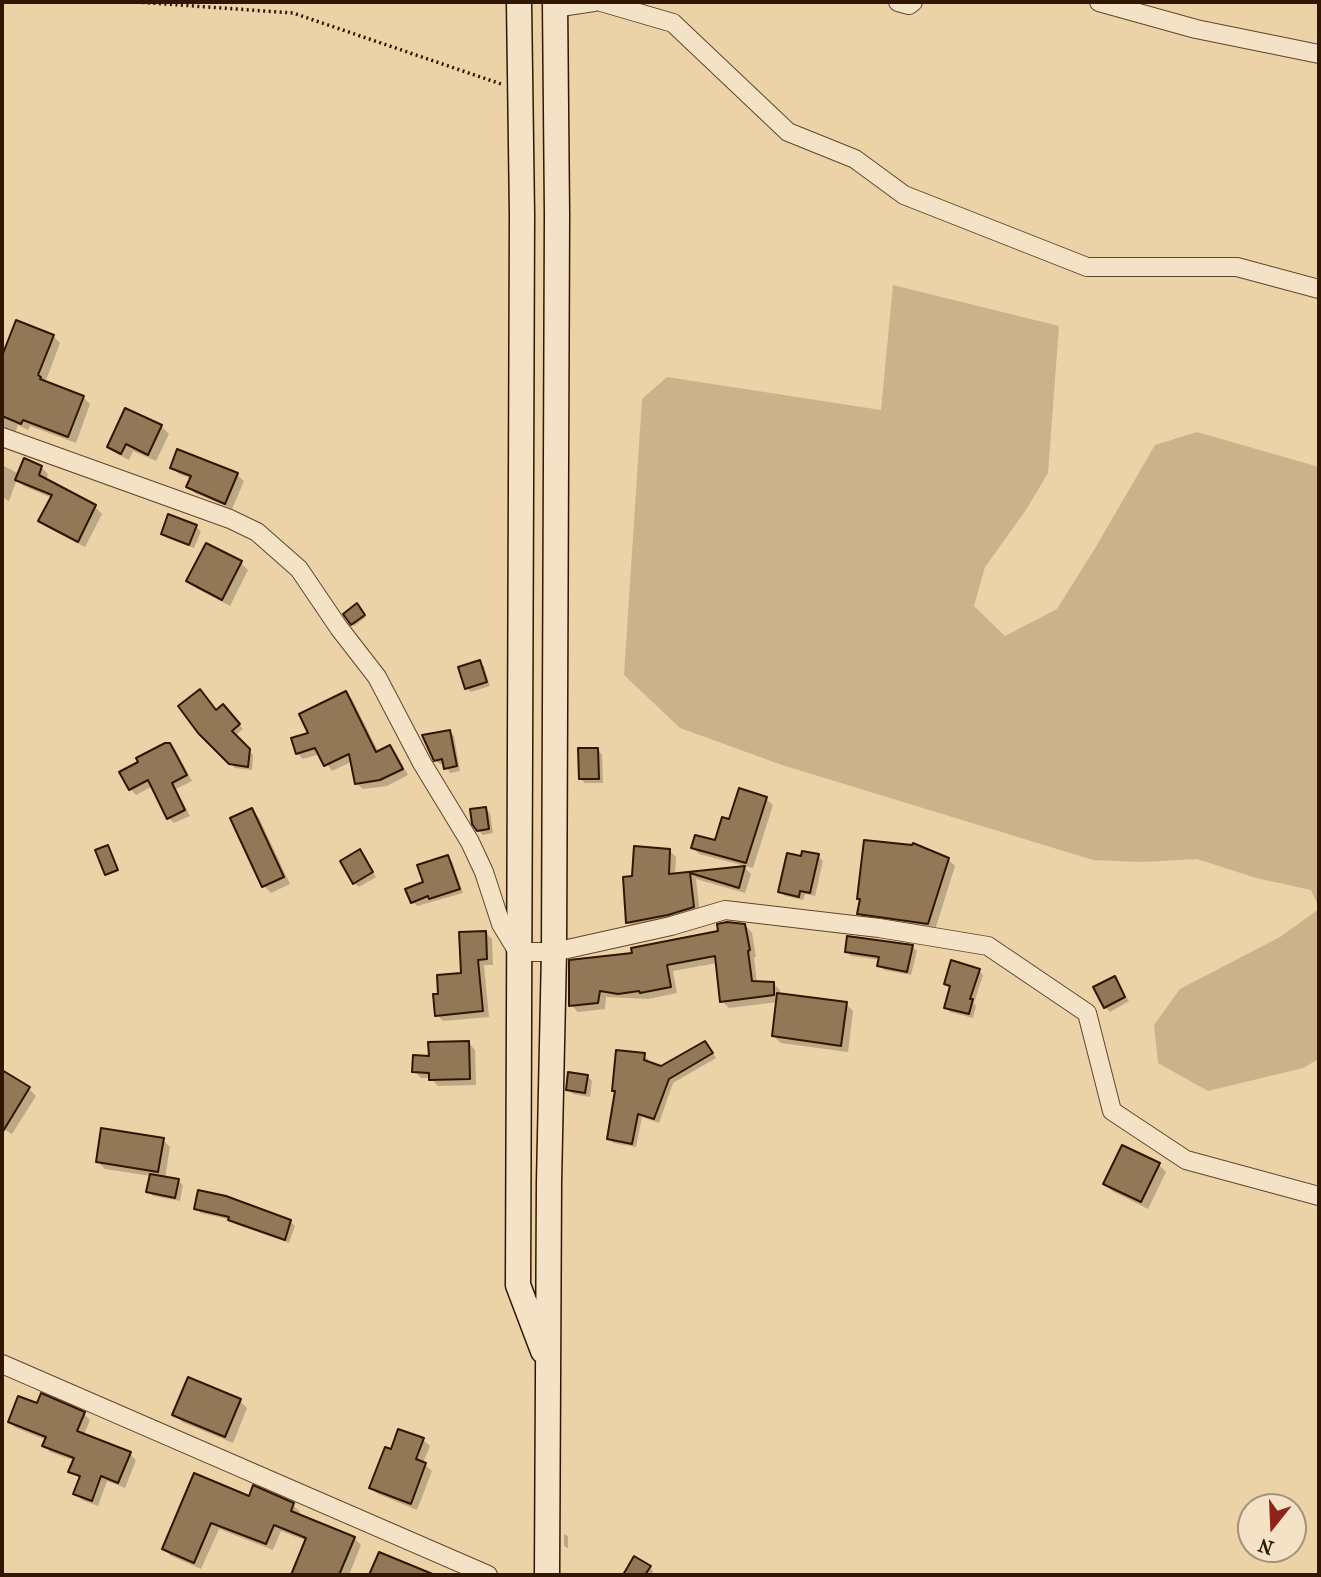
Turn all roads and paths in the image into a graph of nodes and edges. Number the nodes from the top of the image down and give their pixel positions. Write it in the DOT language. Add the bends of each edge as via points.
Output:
graph roads {
  1 [pos="137,2"];
  2 [pos="519,2"];
  3 [pos="594,2"];
  4 [pos="601,2"];
  5 [pos="898,2"];
  6 [pos="913,2"];
  7 [pos="1099,2"];
  8 [pos="554,5"];
  9 [pos="1319,54"];
  10 [pos="520,90"];
  11 [pos="1319,289"];
  12 [pos="2,438"];
  13 [pos="519,952"];
  14 [pos="554,952"];
  15 [pos="1319,1196"];
  16 [pos="2,1364"];
  17 [pos="548,1365"];
  18 [pos="488,1575"];
  19 [pos="547,1575"];
  1 -- 10 [label="path" via="293,13"];
  2 -- 10 [label="main road"];
  3 -- 8 [label="street"];
  4 -- 11 [label="street" via="673,23 788,132 855,159 904,195 1087,267 1237,267"];
  5 -- 6 [label="street"];
  7 -- 9 [label="street" via="1196,29"];
  8 -- 14 [label="main road"];
  10 -- 13 [label="main road"];
  12 -- 13 [label="street" via="230,519 257,532 283,553 377,677 470,842 501,925"];
  13 -- 14 [label="street"];
  13 -- 17 [label="main road" via="518,1285"];
  14 -- 15 [label="street" via="725,910 988,946 1087,1013 1112,1111 1186,1160"];
  14 -- 17 [label="main road"];
  16 -- 18 [label="street"];
  17 -- 19 [label="main road"];
}
